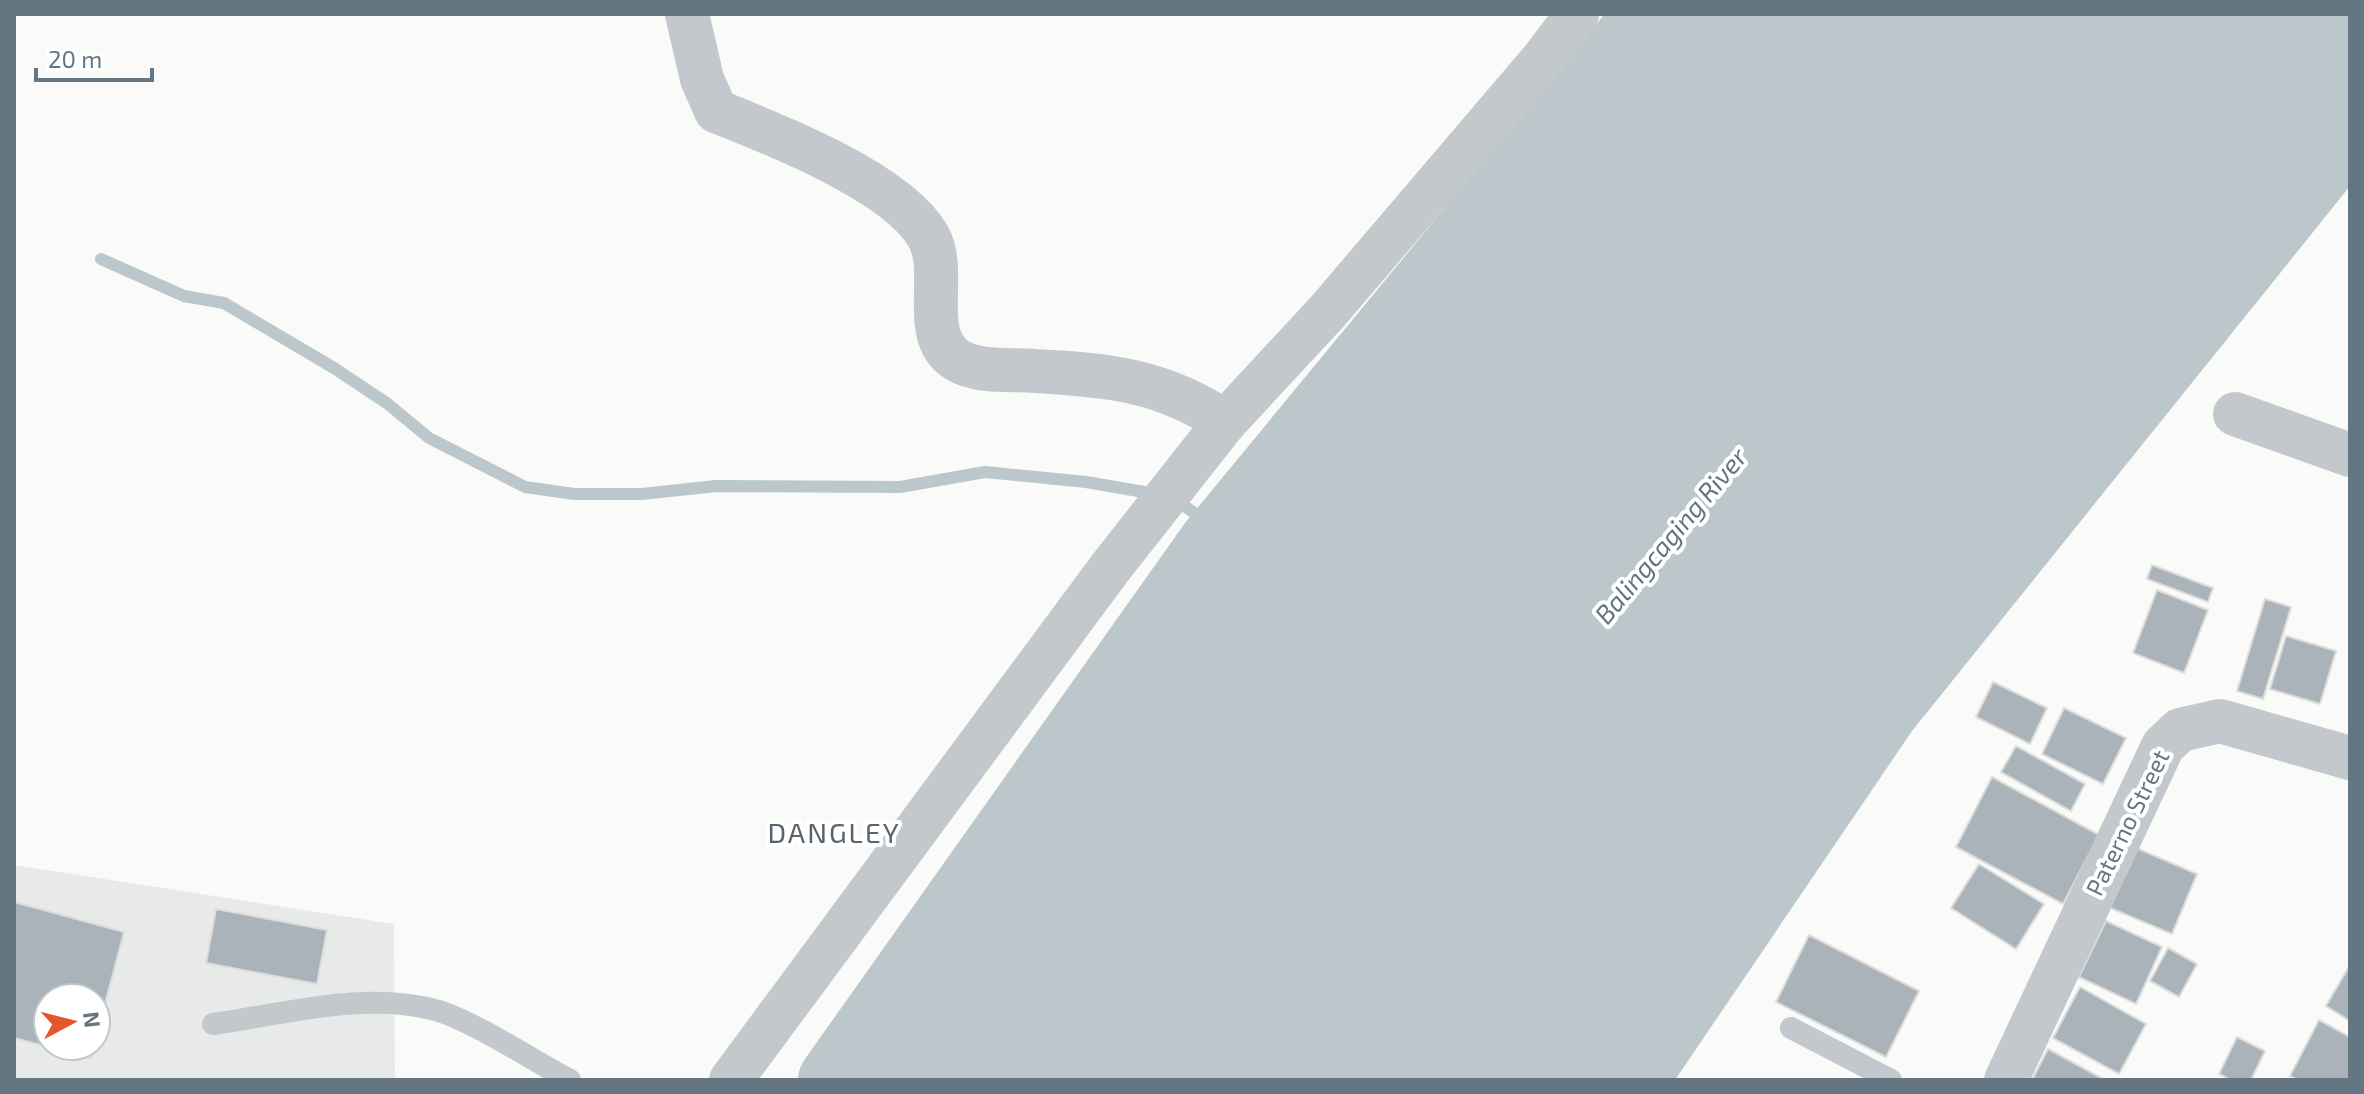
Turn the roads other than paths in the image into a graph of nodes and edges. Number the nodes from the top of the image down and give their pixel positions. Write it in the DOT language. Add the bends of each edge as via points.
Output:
graph roads {
  1 [pos="687,14"];
  2 [pos="1577,14"];
  3 [pos="2235,414"];
  4 [pos="1225,422"];
  5 [pos="2350,455"];
  6 [pos="2350,758"];
  7 [pos="213,1024"];
  8 [pos="1791,1028"];
  9 [pos="570,1080"];
  10 [pos="731,1080"];
  11 [pos="1891,1080"];
  12 [pos="2006,1080"];
  1 -- 4 [label="street" via="702,79 716,111 850,173 913,214 935,249 938,332 949,354 973,366 1153,385 1193,400"];
  2 -- 4 [label="street" via="1328,311"];
  3 -- 5 [label="street"];
  4 -- 10 [label="street" via="1110,568"];
  6 -- 12 [label="street, Paterno Street" via="2220,721 2180,730 2163,746"];
  7 -- 9 [label="lane" via="364,1003 408,1004 443,1012"];
  8 -- 11 [label="lane"];
}
